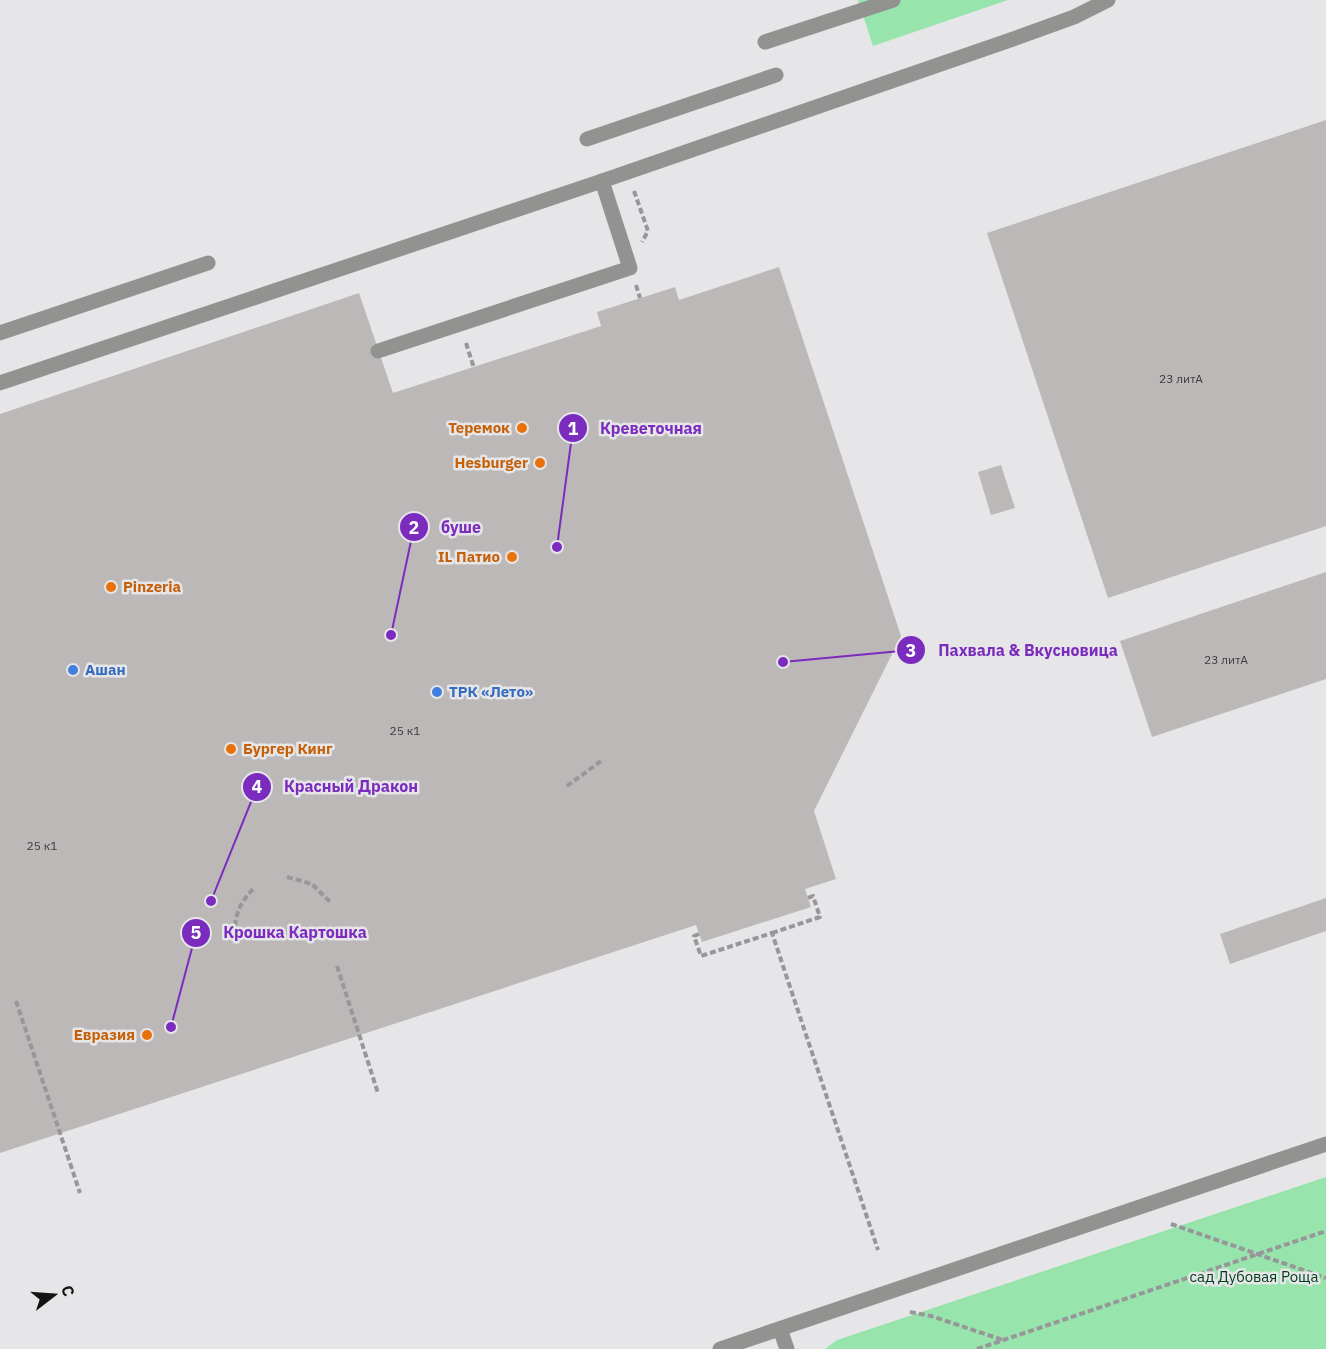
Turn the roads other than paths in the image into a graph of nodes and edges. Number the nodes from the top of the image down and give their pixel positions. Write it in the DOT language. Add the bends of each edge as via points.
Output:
graph roads {
  1 [pos="893,0"];
  2 [pos="1108,0"];
  3 [pos="765,42"];
  4 [pos="776,75"];
  5 [pos="587,139"];
  6 [pos="602,181"];
  7 [pos="208,263"];
  8 [pos="0,333"];
  9 [pos="378,351"];
  10 [pos="0,383"];
  11 [pos="1326,1144"];
  12 [pos="780,1329"];
  13 [pos="720,1349"];
  14 [pos="787,1349"];
  1 -- 3 [label="street"];
  2 -- 6 [label="street" via="1026,35"];
  4 -- 5 [label="street"];
  6 -- 9 [label="street" via="630,268"];
  6 -- 10 [label="street"];
  7 -- 8 [label="street"];
  11 -- 12 [label="street"];
  12 -- 13 [label="street"];
  12 -- 14 [label="street"];
}
